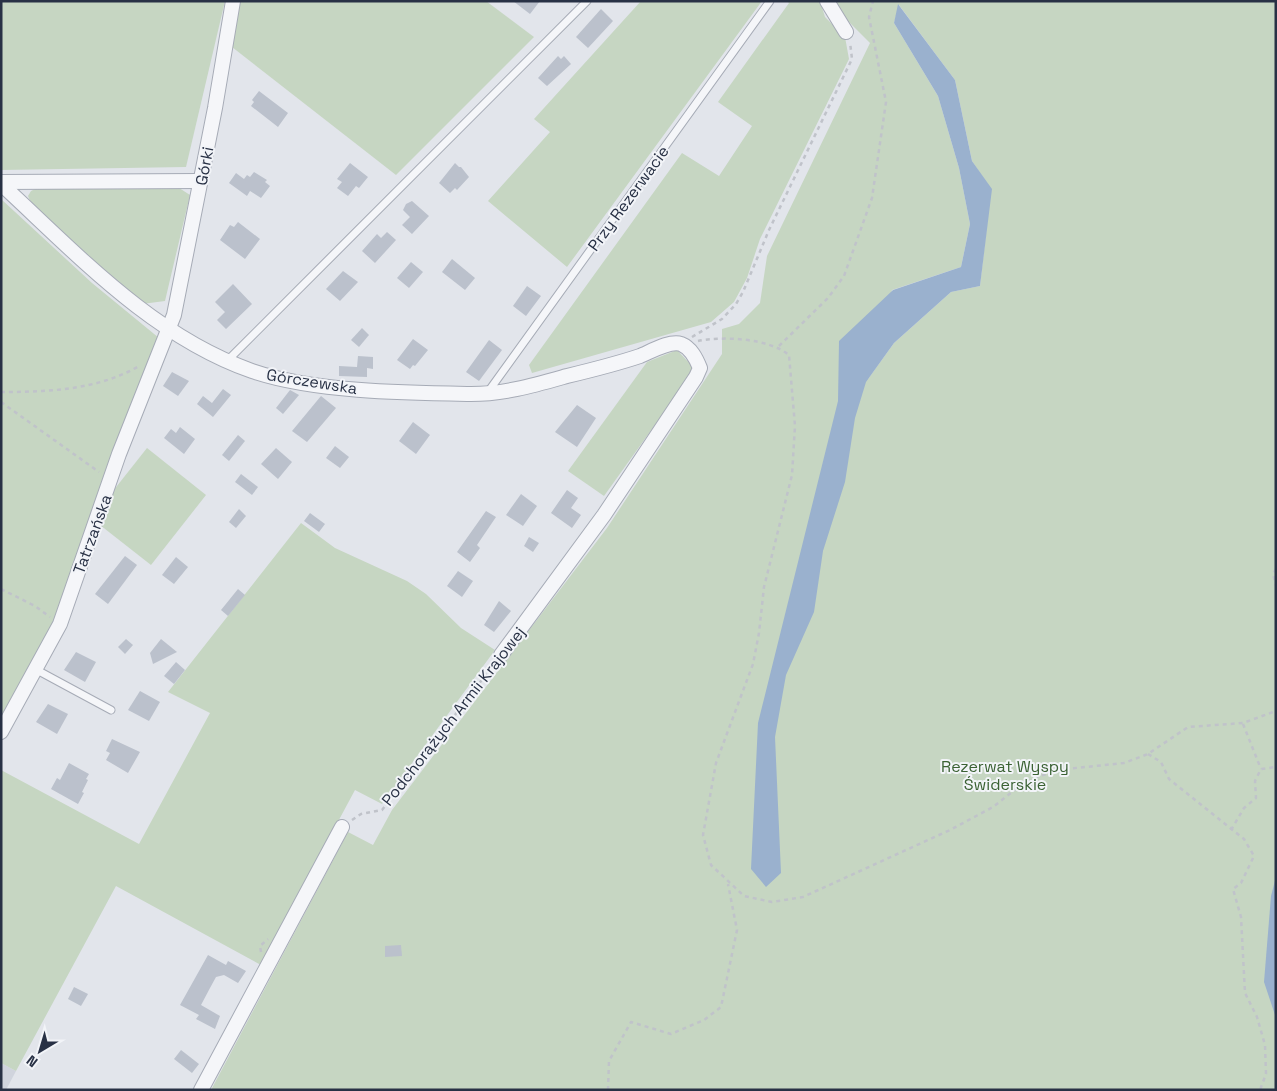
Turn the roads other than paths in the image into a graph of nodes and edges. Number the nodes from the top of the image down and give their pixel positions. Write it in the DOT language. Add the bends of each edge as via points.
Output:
graph roads {
  1 [pos="233,1"];
  2 [pos="587,1"];
  3 [pos="770,1"];
  4 [pos="827,1"];
  5 [pos="846,32"];
  6 [pos="200,180"];
  7 [pos="1,183"];
  8 [pos="168,329"];
  9 [pos="680,344"];
  10 [pos="227,361"];
  11 [pos="486,394"];
  12 [pos="501,655"];
  13 [pos="35,668"];
  14 [pos="111,710"];
  15 [pos="1,732"];
  16 [pos="342,827"];
  17 [pos="201,1090"];
  1 -- 6 [label="street, Górki"];
  2 -- 10 [label="lane"];
  3 -- 11 [label="lane, Przy Rezerwacie"];
  4 -- 5 [label="street"];
  6 -- 7 [label="street"];
  6 -- 8 [label="street, Górki" via="174,315"];
  7 -- 8 [label="street, Górczewska" via="90,265"];
  8 -- 10 [label="street, Górczewska"];
  8 -- 13 [label="street, Tatrzańska" via="60,624"];
  9 -- 11 [label="street, Górczewska" via="523,388"];
  9 -- 12 [label="street, Podchorążych Armii Krajowej" via="696,358 700,368 696,377 604,515"];
  10 -- 11 [label="street, Górczewska" via="271,377 302,382 365,390"];
  13 -- 14 [label="lane"];
  13 -- 15 [label="street, Tatrzańska"];
  16 -- 17 [label="street"];
}
